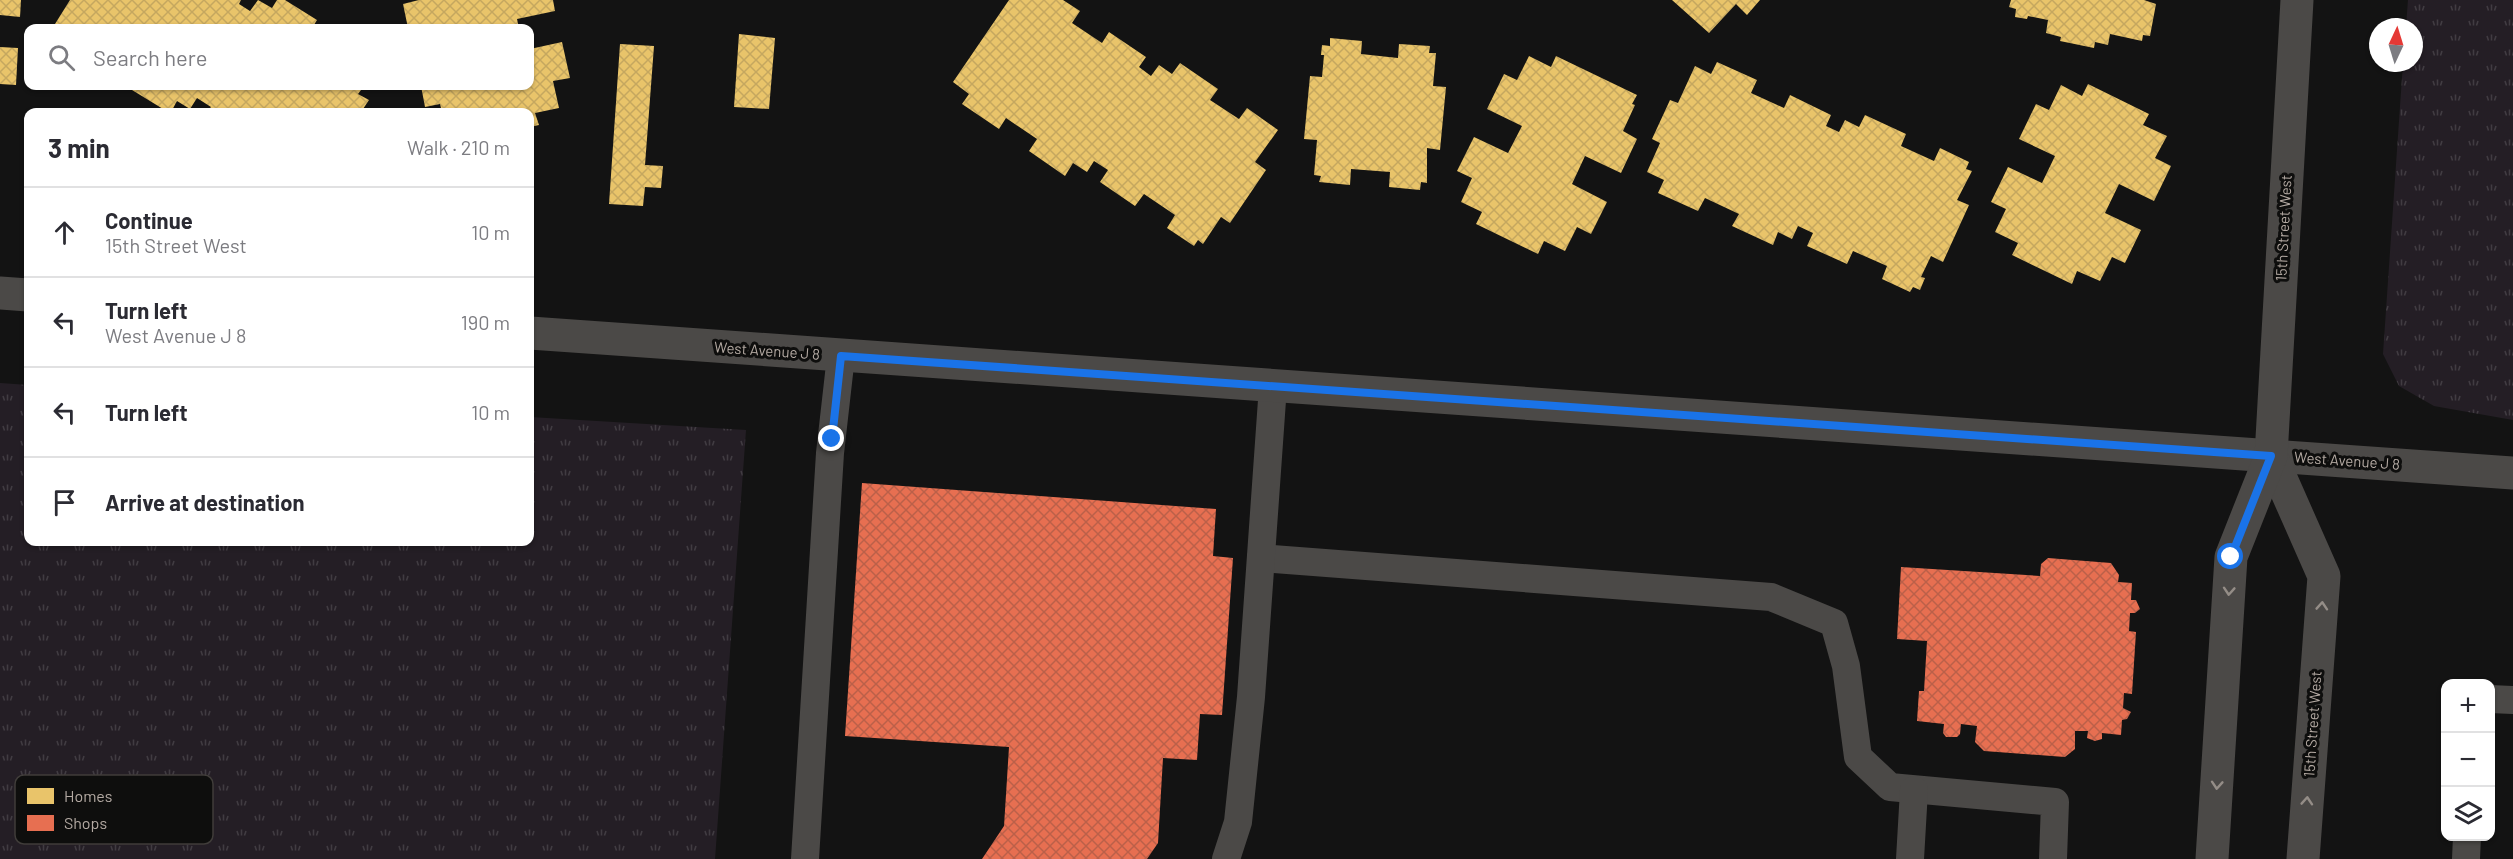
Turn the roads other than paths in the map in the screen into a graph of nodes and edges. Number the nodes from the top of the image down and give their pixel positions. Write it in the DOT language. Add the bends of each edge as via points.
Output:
graph roads {
  1 [pos="2297,0"];
  2 [pos="0,293"];
  3 [pos="24,295"];
  4 [pos="534,333"];
  5 [pos="841,356"];
  6 [pos="1273,386"];
  7 [pos="2271,456"];
  8 [pos="2513,473"];
  9 [pos="1261,558"];
  10 [pos="2495,699"];
  11 [pos="2513,700"];
  12 [pos="1914,790"];
  13 [pos="2467,841"];
  14 [pos="805,859"];
  15 [pos="1226,859"];
  16 [pos="1910,859"];
  17 [pos="2053,859"];
  18 [pos="2212,859"];
  19 [pos="2303,859"];
  20 [pos="2466,859"];
  1 -- 7 [label="street, 15th Street West"];
  2 -- 3 [label="street"];
  4 -- 5 [label="street, West Avenue J 8"];
  5 -- 6 [label="street, West Avenue J 8"];
  5 -- 14 [label="lane" via="830,453"];
  6 -- 7 [label="street, West Avenue J 8"];
  6 -- 9 [label="lane"];
  7 -- 8 [label="street, West Avenue J 8"];
  7 -- 18 [label="street, 15th Street West, one-way" via="2231,557"];
  19 -- 7 [label="street, 15th Street West, one-way" via="2324,576"];
  9 -- 12 [label="lane" via="1771,597 1834,623 1846,666 1858,757 1890,787"];
  9 -- 15 [label="lane" via="1238,822"];
  10 -- 11 [label="lane"];
  12 -- 16 [label="lane"];
  12 -- 17 [label="lane" via="2055,802"];
  13 -- 20 [label="lane"];
}
